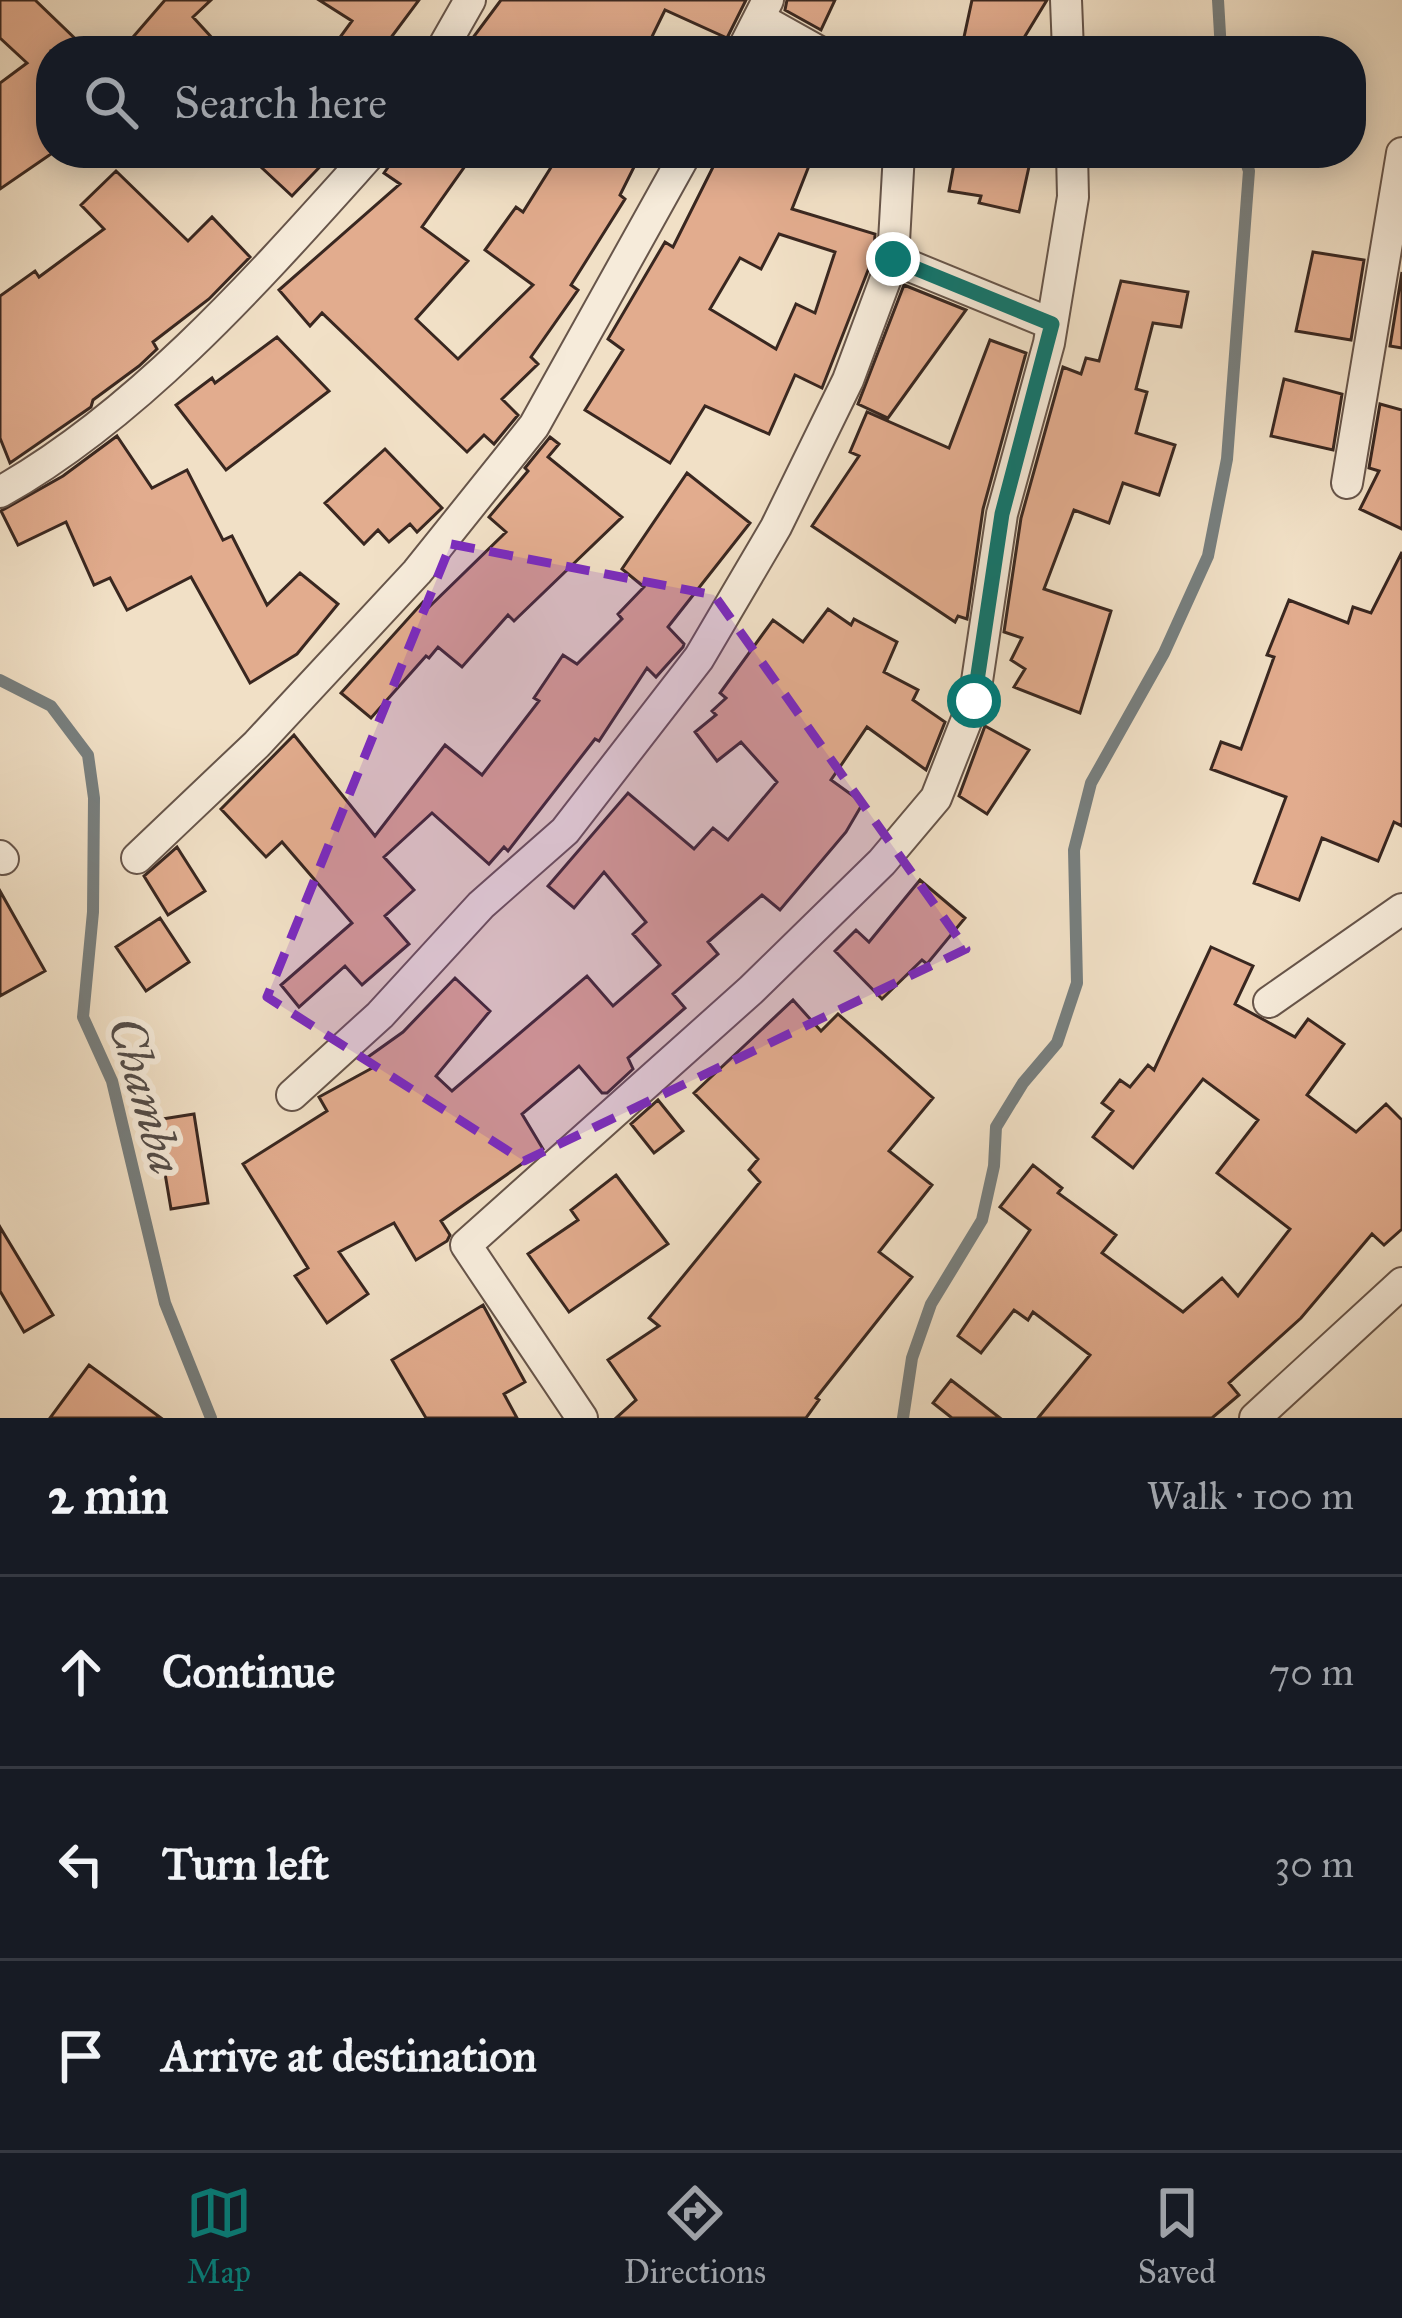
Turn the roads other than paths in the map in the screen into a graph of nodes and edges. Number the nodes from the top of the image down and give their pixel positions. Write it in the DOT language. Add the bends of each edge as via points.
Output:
graph roads {
  1 [pos="470,0"];
  2 [pos="1066,0"];
  3 [pos="764,9"];
  4 [pos="450,36"];
  5 [pos="750,36"];
  6 [pos="799,36"];
  7 [pos="1067,36"];
  8 [pos="1402,153"];
  9 [pos="357,168"];
  10 [pos="678,168"];
  11 [pos="898,168"];
  12 [pos="1072,168"];
  13 [pos="893,259"];
  14 [pos="1052,324"];
  15 [pos="1347,483"];
  16 [pos="0,491"];
  17 [pos="137,858"];
  18 [pos="1402,909"];
  19 [pos="1269,1002"];
  20 [pos="292,1095"];
  21 [pos="1402,1283"];
  22 [pos="582,1418"];
  23 [pos="1256,1418"];
  1 -- 4 [label="street"];
  2 -- 7 [label="street"];
  3 -- 5 [label="street"];
  3 -- 6 [label="street"];
  8 -- 15 [label="street"];
  9 -- 16 [label="street" via="153,376 42,468"];
  10 -- 17 [label="street" via="533,426 401,589 257,745"];
  11 -- 13 [label="street"];
  12 -- 14 [label="street"];
  13 -- 14 [label="street"];
  13 -- 20 [label="street" via="838,401 699,658 565,831"];
  14 -- 22 [label="street" via="1002,514 974,701 936,798 751,989 466,1245"];
  18 -- 19 [label="street"];
  21 -- 23 [label="street"];
}
